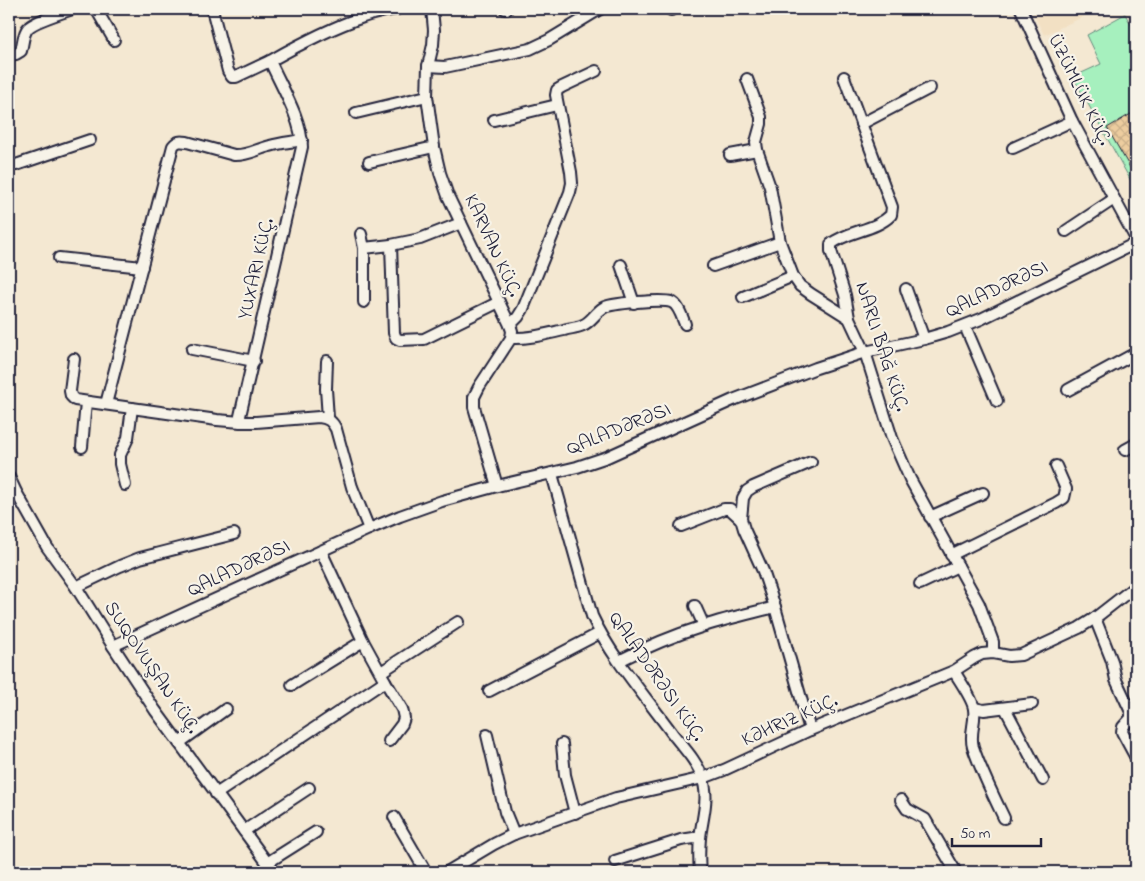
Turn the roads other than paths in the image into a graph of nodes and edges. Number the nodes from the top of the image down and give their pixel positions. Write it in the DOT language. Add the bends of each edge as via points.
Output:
graph roads {
  1 [pos="72,9"];
  2 [pos="96,9"];
  3 [pos="212,9"];
  4 [pos="397,9"];
  5 [pos="432,9"];
  6 [pos="600,9"];
  7 [pos="1021,9"];
  8 [pos="114,40"];
  9 [pos="9,55"];
  10 [pos="270,61"];
  11 [pos="428,66"];
  12 [pos="596,70"];
  13 [pos="844,77"];
  14 [pos="747,79"];
  15 [pos="930,88"];
  16 [pos="427,96"];
  17 [pos="558,106"];
  18 [pos="356,113"];
  19 [pos="494,120"];
  20 [pos="1072,121"];
  21 [pos="861,124"];
  22 [pos="90,140"];
  23 [pos="302,140"];
  24 [pos="434,147"];
  25 [pos="1012,148"];
  26 [pos="757,150"];
  27 [pos="730,155"];
  28 [pos="369,162"];
  29 [pos="9,165"];
  30 [pos="1114,199"];
  31 [pos="460,223"];
  32 [pos="1066,231"];
  33 [pos="361,234"];
  34 [pos="1136,241"];
  35 [pos="780,242"];
  36 [pos="391,245"];
  37 [pos="364,248"];
  38 [pos="59,258"];
  39 [pos="621,265"];
  40 [pos="713,266"];
  41 [pos="142,267"];
  42 [pos="792,276"];
  43 [pos="906,289"];
  44 [pos="743,297"];
  45 [pos="364,302"];
  46 [pos="499,302"];
  47 [pos="634,303"];
  48 [pos="849,318"];
  49 [pos="685,324"];
  50 [pos="510,325"];
  51 [pos="965,326"];
  52 [pos="511,338"];
  53 [pos="924,339"];
  54 [pos="192,349"];
  55 [pos="865,352"];
  56 [pos="1136,353"];
  57 [pos="74,360"];
  58 [pos="254,361"];
  59 [pos="327,361"];
  60 [pos="1068,390"];
  61 [pos="997,401"];
  62 [pos="86,402"];
  63 [pos="106,404"];
  64 [pos="132,408"];
  65 [pos="328,418"];
  66 [pos="241,422"];
  67 [pos="1136,444"];
  68 [pos="82,447"];
  69 [pos="1125,450"];
  70 [pos="811,462"];
  71 [pos="1056,466"];
  72 [pos="552,474"];
  73 [pos="9,477"];
  74 [pos="125,485"];
  75 [pos="497,486"];
  76 [pos="983,492"];
  77 [pos="930,517"];
  78 [pos="741,519"];
  79 [pos="681,526"];
  80 [pos="368,529"];
  81 [pos="234,534"];
  82 [pos="321,551"];
  83 [pos="952,555"];
  84 [pos="958,566"];
  85 [pos="920,584"];
  86 [pos="1136,586"];
  87 [pos="76,587"];
  88 [pos="695,606"];
  89 [pos="775,607"];
  90 [pos="1095,618"];
  91 [pos="458,622"];
  92 [pos="704,626"];
  93 [pos="600,633"];
  94 [pos="363,640"];
  95 [pos="113,646"];
  96 [pos="993,653"];
  97 [pos="619,661"];
  98 [pos="954,671"];
  99 [pos="383,676"];
  100 [pos="292,684"];
  101 [pos="488,691"];
  102 [pos="1032,704"];
  103 [pos="974,708"];
  104 [pos="1005,708"];
  105 [pos="226,709"];
  106 [pos="810,730"];
  107 [pos="487,735"];
  108 [pos="389,741"];
  109 [pos="179,743"];
  110 [pos="562,744"];
  111 [pos="1136,758"];
  112 [pos="702,778"];
  113 [pos="1043,780"];
  114 [pos="309,788"];
  115 [pos="216,794"];
  116 [pos="901,800"];
  117 [pos="575,813"];
  118 [pos="394,817"];
  119 [pos="1004,818"];
  120 [pos="244,831"];
  121 [pos="316,832"];
  122 [pos="514,834"];
  123 [pos="700,837"];
  124 [pos="615,860"];
  125 [pos="267,863"];
  126 [pos="274,872"];
  127 [pos="426,872"];
  128 [pos="447,872"];
  129 [pos="700,872"];
  130 [pos="956,872"];
  1 -- 9 [label="street" via="28,28 21,51"];
  2 -- 8 [label="street"];
  3 -- 10 [label="street" via="232,77"];
  4 -- 10 [label="street" via="364,16 329,30"];
  5 -- 11 [label="street, KARVAN KÜÇ." via="433,45"];
  6 -- 11 [label="street" via="530,49 445,67"];
  7 -- 20 [label="street, ÜZÜMLÜK KÜÇ."];
  10 -- 23 [label="street"];
  11 -- 16 [label="street, KARVAN KÜÇ."];
  12 -- 17 [label="street" via="557,90"];
  13 -- 21 [label="street"];
  14 -- 26 [label="street" via="761,117"];
  15 -- 21 [label="street"];
  16 -- 18 [label="street"];
  16 -- 24 [label="street, KARVAN KÜÇ."];
  17 -- 19 [label="street"];
  17 -- 50 [label="street" via="572,183 523,309"];
  20 -- 25 [label="street"];
  20 -- 30 [label="street, ÜZÜMLÜK KÜÇ."];
  21 -- 48 [label="street" via="892,207 885,222 838,238 831,244"];
  22 -- 29 [label="street"];
  23 -- 41 [label="street" via="239,155 177,142 173,146"];
  23 -- 58 [label="street"];
  24 -- 28 [label="street"];
  24 -- 31 [label="street, KARVAN KÜÇ." via="440,173"];
  26 -- 27 [label="street"];
  26 -- 35 [label="street" via="770,187"];
  30 -- 32 [label="street"];
  30 -- 34 [label="street, ÜZÜMLÜK KÜÇ."];
  31 -- 36 [label="street" via="420,239"];
  31 -- 46 [label="street, KARVAN KÜÇ."];
  33 -- 37 [label="street"];
  34 -- 51 [label="street, QALADƏRƏSI"];
  35 -- 40 [label="street"];
  35 -- 42 [label="street"];
  36 -- 37 [label="street"];
  36 -- 46 [label="street" via="396,338 424,340"];
  37 -- 45 [label="street"];
  38 -- 41 [label="street"];
  39 -- 47 [label="street"];
  41 -- 63 [label="street"];
  42 -- 44 [label="street"];
  42 -- 48 [label="street" via="800,286"];
  43 -- 53 [label="street"];
  46 -- 50 [label="street, KARVAN KÜÇ."];
  47 -- 49 [label="street" via="671,302 676,305"];
  47 -- 52 [label="street" via="612,304 582,325 522,339"];
  48 -- 55 [label="street"];
  50 -- 52 [label="street, KARVAN KÜÇ."];
  51 -- 53 [label="street, QALADƏRƏSI"];
  51 -- 61 [label="street"];
  52 -- 75 [label="street" via="474,397 474,408"];
  53 -- 55 [label="street, QALADƏRƏSI"];
  54 -- 58 [label="street"];
  55 -- 72 [label="street, QALADƏRƏSI" via="733,400 607,457"];
  55 -- 77 [label="street" via="892,438"];
  56 -- 60 [label="street"];
  57 -- 62 [label="street" via="71,396"];
  58 -- 66 [label="street"];
  59 -- 65 [label="street"];
  62 -- 63 [label="street"];
  62 -- 68 [label="street"];
  63 -- 64 [label="street"];
  64 -- 66 [label="street"];
  64 -- 74 [label="street" via="128,438 120,454"];
  65 -- 66 [label="street"];
  65 -- 80 [label="street" via="336,429"];
  67 -- 69 [label="street"];
  70 -- 78 [label="street" via="747,491"];
  71 -- 83 [label="street" via="1066,489 1064,498"];
  72 -- 75 [label="street, QALADƏRƏSI"];
  72 -- 93 [label="street, QALADƏRƏSI KÜÇ." via="592,616"];
  73 -- 87 [label="street, SUQOVUŞAN KÜÇ." via="47,547"];
  75 -- 80 [label="street, QALADƏRƏSI" via="435,503"];
  76 -- 77 [label="street"];
  77 -- 83 [label="street"];
  78 -- 79 [label="street" via="730,509 724,509"];
  78 -- 89 [label="street"];
  80 -- 82 [label="street, QALADƏRƏSI"];
  81 -- 87 [label="street" via="140,558"];
  82 -- 94 [label="street"];
  82 -- 95 [label="street, QALADƏRƏSI"];
  83 -- 84 [label="street"];
  84 -- 85 [label="street"];
  84 -- 96 [label="street" via="979,604 993,642"];
  86 -- 90 [label="street, KƏHRIZ KÜÇ."];
  87 -- 95 [label="street, SUQOVUŞAN KÜÇ."];
  88 -- 92 [label="street"];
  89 -- 92 [label="street"];
  89 -- 106 [label="street"];
  90 -- 96 [label="street, KƏHRIZ KÜÇ." via="1021,655"];
  90 -- 111 [label="street" via="1116,680 1131,712 1122,732"];
  91 -- 99 [label="street"];
  92 -- 97 [label="street"];
  93 -- 97 [label="street, QALADƏRƏSI KÜÇ."];
  93 -- 101 [label="street"];
  94 -- 99 [label="street"];
  94 -- 100 [label="street"];
  95 -- 109 [label="street, SUQOVUŞAN KÜÇ."];
  96 -- 98 [label="street, KƏHRIZ KÜÇ." via="982,654"];
  97 -- 112 [label="street, QALADƏRƏSI KÜÇ." via="692,759"];
  98 -- 103 [label="street"];
  98 -- 106 [label="street, KƏHRIZ KÜÇ."];
  99 -- 108 [label="street" via="404,718"];
  99 -- 115 [label="street"];
  102 -- 104 [label="street"];
  103 -- 104 [label="street"];
  103 -- 119 [label="street" via="972,746"];
  104 -- 113 [label="street"];
  105 -- 109 [label="street"];
  106 -- 112 [label="street, KƏHRIZ KÜÇ."];
  107 -- 122 [label="street" via="505,812"];
  109 -- 115 [label="street, SUQOVUŞAN KÜÇ."];
  110 -- 117 [label="street" via="565,775"];
  112 -- 117 [label="street, KƏHRIZ KÜÇ." via="616,798"];
  112 -- 123 [label="street, QALADƏRƏSI KÜÇ." via="706,804"];
  114 -- 120 [label="street"];
  115 -- 120 [label="street, SUQOVUŞAN KÜÇ."];
  116 -- 130 [label="street" via="908,809 925,819"];
  117 -- 122 [label="street, KƏHRIZ KÜÇ."];
  118 -- 127 [label="street"];
  120 -- 125 [label="street, SUQOVUŞAN KÜÇ."];
  121 -- 125 [label="street"];
  122 -- 128 [label="street, KƏHRIZ KÜÇ."];
  123 -- 124 [label="street"];
  123 -- 129 [label="street, QALADƏRƏSI KÜÇ."];
  125 -- 126 [label="street, SUQOVUŞAN KÜÇ."];
}
